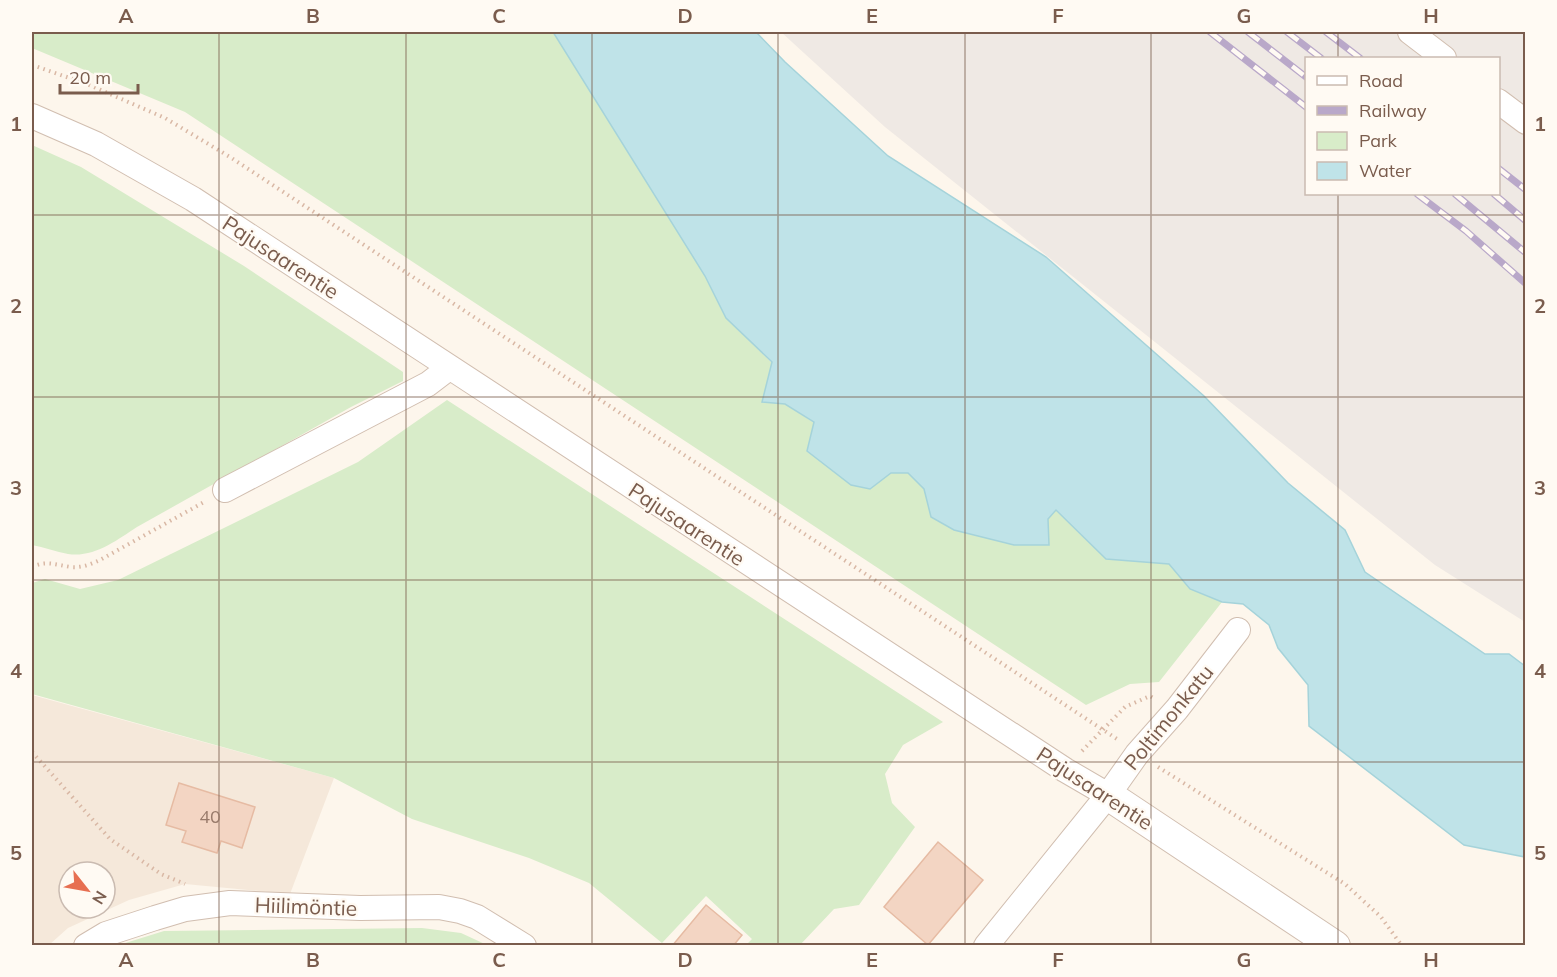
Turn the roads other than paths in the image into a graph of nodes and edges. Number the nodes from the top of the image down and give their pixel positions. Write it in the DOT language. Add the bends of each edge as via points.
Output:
graph roads {
  1 [pos="1410,32"];
  2 [pos="1443,57"];
  3 [pos="1500,102"];
  4 [pos="32,116"];
  5 [pos="1526,122"];
  6 [pos="449,368"];
  7 [pos="225,490"];
  8 [pos="1238,630"];
  9 [pos="1108,795"];
  10 [pos="86,945"];
  11 [pos="524,945"];
  12 [pos="986,945"];
  13 [pos="1335,945"];
  1 -- 2 [label="street"];
  3 -- 5 [label="street"];
  4 -- 6 [label="street, Pajusaarentie" via="96,144 193,200"];
  6 -- 7 [label="street" via="428,384"];
  6 -- 9 [label="street, Pajusaarentie"];
  8 -- 9 [label="street, Poltimonkatu"];
  9 -- 12 [label="street, Poltimonkatu"];
  9 -- 13 [label="street, Pajusaarentie"];
  10 -- 11 [label="street, Hiilimöntie" via="106,934 185,909 230,903 439,908 477,917"];
}
